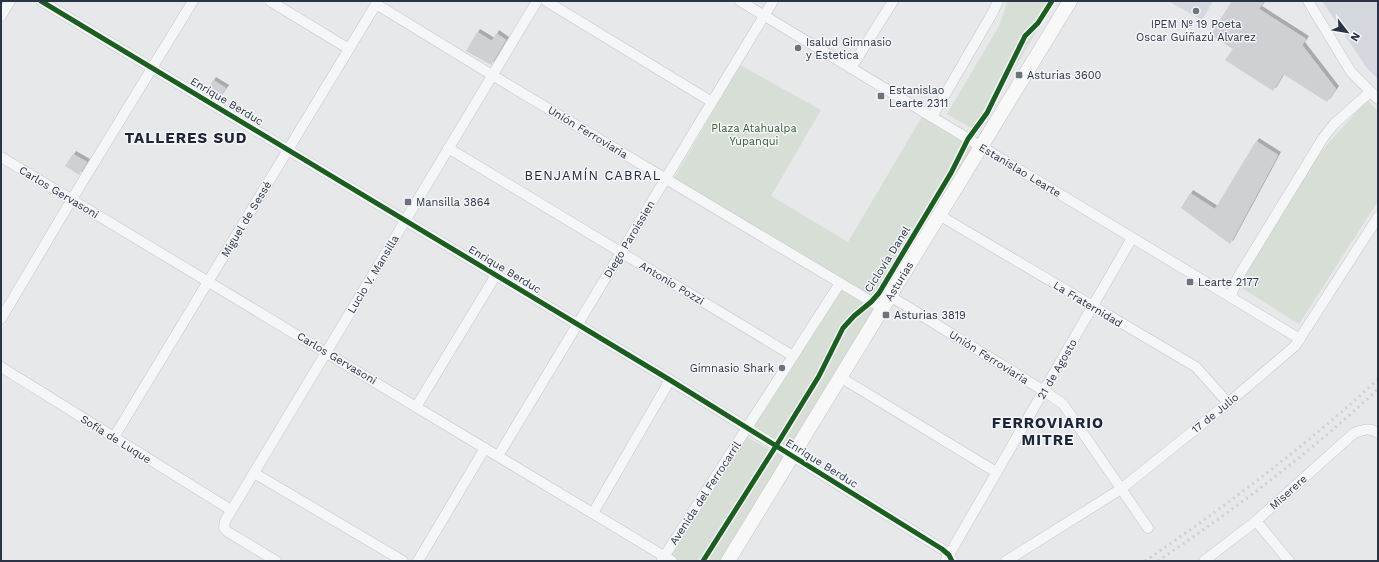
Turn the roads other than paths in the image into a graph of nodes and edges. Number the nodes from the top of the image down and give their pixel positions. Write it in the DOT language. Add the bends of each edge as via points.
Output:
graph roads {
  1 [pos="10,1"];
  2 [pos="41,1"];
  3 [pos="193,1"];
  4 [pos="270,1"];
  5 [pos="537,1"];
  6 [pos="546,1"];
  7 [pos="740,1"];
  8 [pos="773,1"];
  9 [pos="893,1"];
  10 [pos="998,1"];
  11 [pos="1070,1"];
  12 [pos="1308,1"];
  13 [pos="377,3"];
  14 [pos="1,16"];
  15 [pos="764,16"];
  16 [pos="349,49"];
  17 [pos="152,68"];
  18 [pos="851,68"];
  19 [pos="492,76"];
  20 [pos="1374,96"];
  21 [pos="712,102"];
  22 [pos="932,117"];
  23 [pos="981,147"];
  24 [pos="448,148"];
  25 [pos="288,150"];
  26 [pos="1,156"];
  27 [pos="666,178"];
  28 [pos="72,199"];
  29 [pos="939,215"];
  30 [pos="1378,217"];
  31 [pos="405,220"];
  32 [pos="1132,238"];
  33 [pos="621,252"];
  34 [pos="496,275"];
  35 [pos="208,281"];
  36 [pos="840,283"];
  37 [pos="890,296"];
  38 [pos="1231,296"];
  39 [pos="1092,307"];
  40 [pos="882,308"];
  41 [pos="1,319"];
  42 [pos="578,324"];
  43 [pos="1300,339"];
  44 [pos="327,352"];
  45 [pos="793,356"];
  46 [pos="1,367"];
  47 [pos="840,377"];
  48 [pos="670,380"];
  49 [pos="1044,391"];
  50 [pos="1228,403"];
  51 [pos="416,407"];
  52 [pos="747,428"];
  53 [pos="1376,431"];
  54 [pos="114,437"];
  55 [pos="485,448"];
  56 [pos="498,456"];
  57 [pos="793,456"];
  58 [pos="996,472"];
  59 [pos="254,473"];
  60 [pos="1121,490"];
  61 [pos="231,510"];
  62 [pos="592,513"];
  63 [pos="1256,521"];
  64 [pos="1148,528"];
  65 [pos="666,559"];
  66 [pos="949,559"];
  67 [pos="276,561"];
  68 [pos="403,561"];
  69 [pos="418,561"];
  70 [pos="728,561"];
  71 [pos="1006,561"];
  72 [pos="1204,561"];
  73 [pos="1289,561"];
  1 -- 14 [label="street"];
  2 -- 17 [label="street, Enrique Berduc"];
  3 -- 17 [label="street"];
  4 -- 16 [label="street"];
  5 -- 19 [label="street, Lucio V. Mansilla"];
  6 -- 21 [label="street"];
  7 -- 15 [label="street, Estanislao Learte"];
  8 -- 15 [label="street, Diego Paroissien"];
  9 -- 18 [label="street"];
  10 -- 22 [label="street"];
  11 -- 23 [label="street, Asturias"];
  12 -- 20 [label="street" via="1351,72"];
  13 -- 16 [label="street, Miguel de Sessé"];
  13 -- 19 [label="street, Unión Ferroviaria"];
  15 -- 18 [label="street, Estanislao Learte"];
  15 -- 21 [label="street, Diego Paroissien"];
  16 -- 25 [label="street, Miguel de Sessé"];
  17 -- 25 [label="street, Enrique Berduc"];
  17 -- 28 [label="street"];
  18 -- 22 [label="street, Estanislao Learte"];
  19 -- 24 [label="street, Lucio V. Mansilla"];
  19 -- 27 [label="street, Unión Ferroviaria"];
  20 -- 38 [label="street" via="1334,124 1323,138 1238,277"];
  21 -- 27 [label="street, Diego Paroissien"];
  22 -- 23 [label="street, Estanislao Learte"];
  23 -- 29 [label="street, Asturias"];
  23 -- 32 [label="street, Estanislao Learte"];
  24 -- 31 [label="street, Lucio V. Mansilla"];
  24 -- 33 [label="street, Antonio Pozzi"];
  25 -- 31 [label="street, Enrique Berduc"];
  25 -- 35 [label="street, Miguel de Sessé"];
  26 -- 28 [label="street, Carlos Gervasoni"];
  27 -- 33 [label="street, Diego Paroissien"];
  27 -- 36 [label="street, Unión Ferroviaria"];
  28 -- 35 [label="street, Carlos Gervasoni"];
  28 -- 41 [label="street"];
  29 -- 37 [label="street, Asturias"];
  29 -- 39 [label="street, La Fraternidad"];
  30 -- 43 [label="street, 17 de Julio"];
  31 -- 34 [label="street, Enrique Berduc"];
  31 -- 44 [label="street, Lucio V. Mansilla"];
  32 -- 38 [label="street, Estanislao Learte"];
  32 -- 39 [label="street, 21 de Agosto"];
  33 -- 42 [label="street, Diego Paroissien"];
  33 -- 45 [label="street, Antonio Pozzi"];
  34 -- 42 [label="street, Enrique Berduc"];
  34 -- 51 [label="street"];
  35 -- 44 [label="street, Carlos Gervasoni"];
  35 -- 54 [label="street, Miguel de Sessé"];
  36 -- 40 [label="street, Unión Ferroviaria"];
  36 -- 45 [label="street, Avenida del Ferrocarril"];
  37 -- 40 [label="street, Asturias"];
  37 -- 49 [label="street, Unión Ferroviaria"];
  38 -- 43 [label="street, Estanislao Learte"];
  39 -- 49 [label="street, 21 de Agosto"];
  39 -- 50 [label="street, La Fraternidad" via="1196,367"];
  40 -- 47 [label="street, Asturias"];
  42 -- 48 [label="street, Enrique Berduc"];
  42 -- 56 [label="street, Diego Paroissien"];
  43 -- 50 [label="street, 17 de Julio"];
  44 -- 51 [label="street, Carlos Gervasoni"];
  44 -- 59 [label="street, Lucio V. Mansilla"];
  45 -- 52 [label="street, Avenida del Ferrocarril"];
  46 -- 54 [label="street, Sofía de Luque"];
  47 -- 57 [label="street, Asturias"];
  47 -- 58 [label="street"];
  48 -- 52 [label="street, Enrique Berduc"];
  48 -- 62 [label="street"];
  49 -- 58 [label="street, 21 de Agosto"];
  49 -- 60 [label="street, Unión Ferroviaria" via="1063,404"];
  50 -- 60 [label="street, 17 de Julio"];
  51 -- 55 [label="street, Carlos Gervasoni"];
  52 -- 57 [label="street, Enrique Berduc"];
  52 -- 65 [label="street, Avenida del Ferrocarril"];
  53 -- 63 [label="street, Miserere" via="1365,429 1354,433"];
  54 -- 61 [label="street, Sofía de Luque"];
  55 -- 56 [label="street, Carlos Gervasoni"];
  55 -- 69 [label="street"];
  56 -- 62 [label="street, Carlos Gervasoni"];
  57 -- 66 [label="street, Enrique Berduc" via="942,549"];
  57 -- 70 [label="street, Asturias"];
  58 -- 66 [label="street, 21 de Agosto"];
  59 -- 61 [label="street, Lucio V. Mansilla"];
  59 -- 68 [label="street"];
  60 -- 64 [label="street, Unión Ferroviaria"];
  60 -- 71 [label="street, 17 de Julio"];
  61 -- 67 [label="street, Lucio V. Mansilla" via="224,528"];
  62 -- 65 [label="street, Carlos Gervasoni"];
  63 -- 72 [label="street, Miserere"];
  63 -- 73 [label="street"];
}
